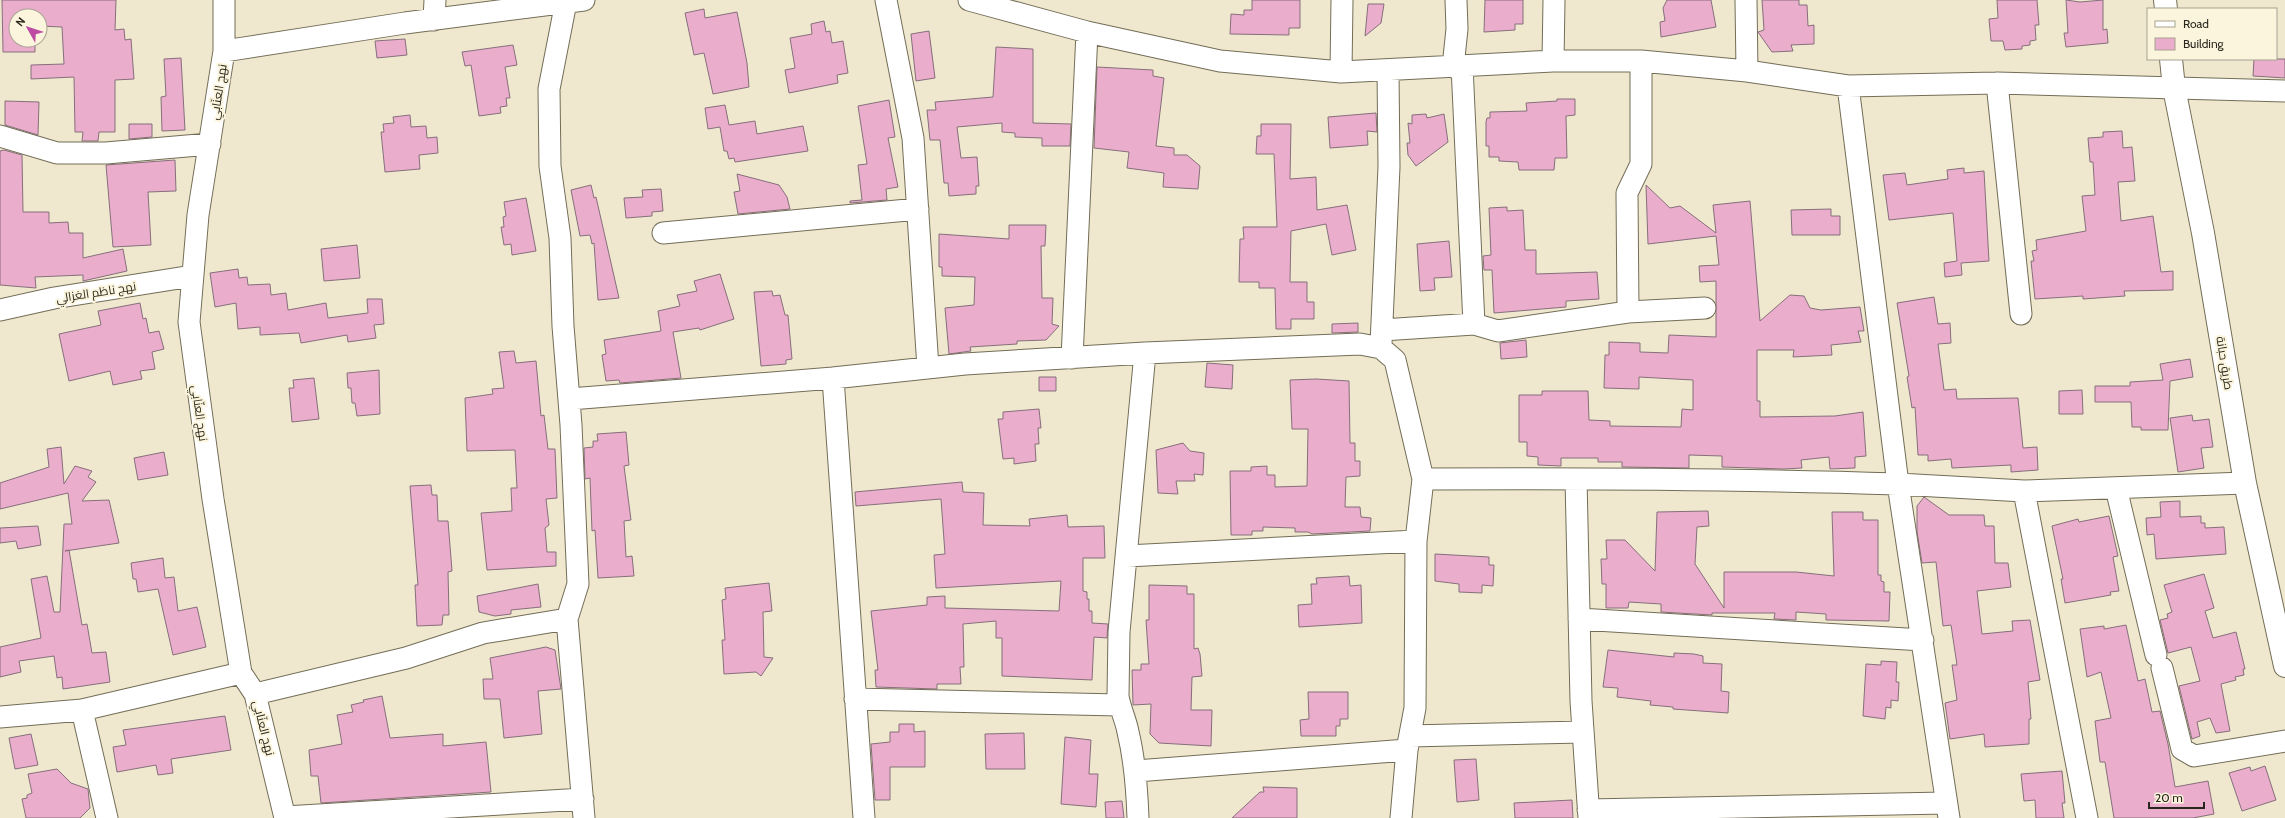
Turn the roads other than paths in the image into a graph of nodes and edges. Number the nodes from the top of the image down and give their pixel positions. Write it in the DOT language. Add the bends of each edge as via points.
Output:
graph roads {
  1 [pos="224,0"];
  2 [pos="886,0"];
  3 [pos="969,0"];
  4 [pos="1342,0"];
  5 [pos="1456,0"];
  6 [pos="1554,0"];
  7 [pos="1746,0"];
  8 [pos="576,1"];
  9 [pos="435,10"];
  10 [pos="1087,32"];
  11 [pos="224,51"];
  12 [pos="2171,60"];
  13 [pos="1553,61"];
  14 [pos="1640,61"];
  15 [pos="1458,66"];
  16 [pos="1388,70"];
  17 [pos="1747,71"];
  18 [pos="1341,72"];
  19 [pos="1997,83"];
  20 [pos="1848,86"];
  21 [pos="2174,88"];
  22 [pos="2285,91"];
  23 [pos="0,136"];
  24 [pos="210,144"];
  25 [pos="918,209"];
  26 [pos="663,233"];
  27 [pos="192,276"];
  28 [pos="1705,308"];
  29 [pos="0,310"];
  30 [pos="1628,312"];
  31 [pos="2020,314"];
  32 [pos="1474,324"];
  33 [pos="1381,339"];
  34 [pos="1144,353"];
  35 [pos="1072,358"];
  36 [pos="928,368"];
  37 [pos="833,378"];
  38 [pos="570,399"];
  39 [pos="1576,478"];
  40 [pos="1423,479"];
  41 [pos="2245,483"];
  42 [pos="1898,484"];
  43 [pos="2116,488"];
  44 [pos="2024,491"];
  45 [pos="1416,541"];
  46 [pos="1127,556"];
  47 [pos="567,619"];
  48 [pos="1579,619"];
  49 [pos="1923,640"];
  50 [pos="2285,666"];
  51 [pos="241,673"];
  52 [pos="255,694"];
  53 [pos="855,699"];
  54 [pos="1119,705"];
  55 [pos="82,710"];
  56 [pos="0,717"];
  57 [pos="1583,732"];
  58 [pos="2285,741"];
  59 [pos="1409,743"];
  60 [pos="1136,771"];
  61 [pos="583,809"];
  62 [pos="1947,810"];
  63 [pos="1589,814"];
  64 [pos="285,817"];
  65 [pos="107,818"];
  66 [pos="864,818"];
  67 [pos="1138,818"];
  68 [pos="1401,818"];
  69 [pos="2087,818"];
  1 -- 11 [label="street, نهج العنّابي"];
  2 -- 25 [label="street" via="913,138"];
  3 -- 10 [label="street"];
  4 -- 18 [label="street"];
  5 -- 15 [label="street"];
  6 -- 13 [label="street"];
  7 -- 17 [label="street"];
  8 -- 9 [label="street"];
  8 -- 38 [label="street" via="549,89 550,166 560,238 563,326"];
  9 -- 11 [label="street"];
  10 -- 18 [label="street" via="1220,61"];
  10 -- 35 [label="street"];
  11 -- 24 [label="street, نهج العنّابي"];
  12 -- 21 [label="street, طريق حبانة"];
  13 -- 14 [label="street"];
  13 -- 15 [label="street"];
  14 -- 17 [label="street"];
  14 -- 30 [label="street" via="1641,164 1627,192"];
  15 -- 16 [label="street"];
  15 -- 32 [label="street"];
  16 -- 18 [label="street"];
  16 -- 33 [label="street" via="1389,167"];
  17 -- 20 [label="street"];
  19 -- 20 [label="street"];
  19 -- 21 [label="street"];
  19 -- 31 [label="street"];
  20 -- 42 [label="street"];
  21 -- 22 [label="street"];
  21 -- 41 [label="street, طريق حبانة" via="2205,241"];
  23 -- 24 [label="street" via="57,153 106,153"];
  24 -- 27 [label="street, نهج العنّابي" via="198,215"];
  25 -- 26 [label="street"];
  25 -- 36 [label="street"];
  27 -- 29 [label="street, نهج ناظم الغزالي" via="54,298"];
  27 -- 51 [label="street, نهج العنّابي" via="189,322 198,397"];
  28 -- 30 [label="street"];
  30 -- 32 [label="street" via="1498,331"];
  32 -- 33 [label="street"];
  33 -- 34 [label="street" via="1360,344"];
  33 -- 40 [label="street" via="1395,360"];
  34 -- 35 [label="street"];
  34 -- 46 [label="street"];
  35 -- 36 [label="street"];
  36 -- 37 [label="street"];
  37 -- 38 [label="street"];
  37 -- 53 [label="street"];
  38 -- 47 [label="street" via="578,584"];
  39 -- 40 [label="street"];
  39 -- 42 [label="street" via="1739,479"];
  39 -- 48 [label="street"];
  40 -- 45 [label="street"];
  41 -- 43 [label="street"];
  41 -- 50 [label="street, طريق حبانة"];
  42 -- 44 [label="street"];
  42 -- 49 [label="street"];
  43 -- 44 [label="street"];
  43 -- 58 [label="street" via="2182,750 2194,756"];
  44 -- 69 [label="street"];
  45 -- 46 [label="street"];
  45 -- 59 [label="street" via="1415,708"];
  46 -- 54 [label="street" via="1119,632"];
  47 -- 52 [label="street" via="483,633 406,658"];
  47 -- 61 [label="street"];
  48 -- 49 [label="street"];
  48 -- 57 [label="street"];
  49 -- 62 [label="street"];
  51 -- 52 [label="street, نهج العنّابي"];
  51 -- 55 [label="street"];
  52 -- 64 [label="street, نهج العنّابي"];
  53 -- 54 [label="street"];
  53 -- 66 [label="street"];
  54 -- 60 [label="street" via="1128,730"];
  55 -- 56 [label="street"];
  55 -- 65 [label="street"];
  57 -- 59 [label="street"];
  57 -- 63 [label="street"];
  59 -- 60 [label="street"];
  59 -- 68 [label="street"];
  60 -- 67 [label="street"];
  61 -- 64 [label="street"];
  62 -- 63 [label="street"];
}
